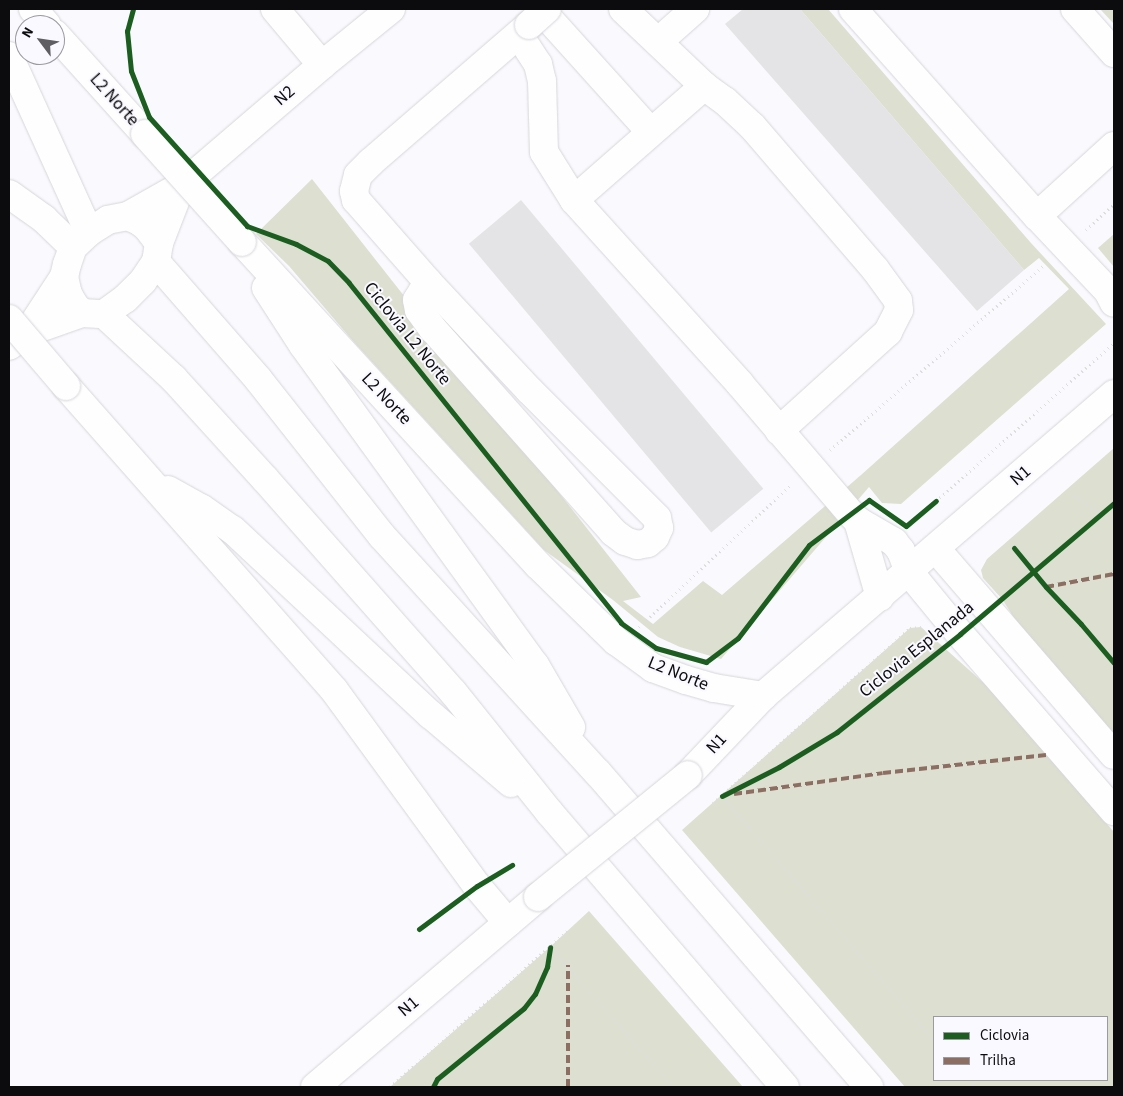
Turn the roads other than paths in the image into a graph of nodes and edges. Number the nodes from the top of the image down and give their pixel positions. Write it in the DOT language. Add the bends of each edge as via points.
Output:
graph roads {
  1 [pos="275,9"];
  2 [pos="391,9"];
  3 [pos="623,9"];
  4 [pos="695,9"];
  5 [pos="853,9"];
  6 [pos="1075,9"];
  7 [pos="534,19"];
  8 [pos="658,42"];
  9 [pos="65,45"];
  10 [pos="1114,53"];
  11 [pos="9,56"];
  12 [pos="322,65"];
  13 [pos="704,86"];
  14 [pos="650,131"];
  15 [pos="1114,146"];
  16 [pos="181,186"];
  17 [pos="9,194"];
  18 [pos="574,200"];
  19 [pos="128,216"];
  20 [pos="1037,216"];
  21 [pos="81,239"];
  22 [pos="249,251"];
  23 [pos="158,252"];
  24 [pos="64,277"];
  25 [pos="428,282"];
  26 [pos="1112,296"];
  27 [pos="93,313"];
  28 [pos="15,332"];
  29 [pos="1114,394"];
  30 [pos="779,431"];
  31 [pos="150,480"];
  32 [pos="858,521"];
  33 [pos="936,549"];
  34 [pos="909,572"];
  35 [pos="880,597"];
  36 [pos="763,696"];
  37 [pos="1114,755"];
  38 [pos="598,773"];
  39 [pos="1114,811"];
  40 [pos="550,813"];
  41 [pos="508,923"];
  42 [pos="314,1087"];
  43 [pos="785,1087"];
  44 [pos="869,1087"];
  1 -- 12 [label="main road"];
  2 -- 12 [label="main road, N2"];
  3 -- 8 [label="main road"];
  4 -- 8 [label="main road"];
  5 -- 20 [label="main road"];
  6 -- 10 [label="main road"];
  7 -- 14 [label="main road"];
  7 -- 18 [label="main road" via="544,152"];
  7 -- 25 [label="main road" via="358,175 354,184 356,200"];
  8 -- 13 [label="main road"];
  9 -- 22 [label="main road, L2 Norte, bridge"];
  11 -- 21 [label="main road"];
  12 -- 16 [label="main road, N2"];
  13 -- 14 [label="main road"];
  13 -- 30 [label="main road" via="726,101 752,126 875,269 898,301 899,310 888,332"];
  14 -- 18 [label="main road"];
  15 -- 20 [label="main road"];
  16 -- 19 [label="main road, N2"];
  16 -- 23 [label="main road, N2"];
  17 -- 21 [label="main road" via="44,220"];
  18 -- 30 [label="main road"];
  19 -- 21 [label="main road" via="108,220"];
  19 -- 23 [label="main road" via="147,227"];
  20 -- 26 [label="main road"];
  21 -- 24 [label="main road"];
  22 -- 36 [label="main road, L2 Norte" via="538,565 623,646 653,668 686,680"];
  22 -- 38 [label="main road" via="272,299 535,665"];
  23 -- 27 [label="main road" via="143,281 125,300"];
  23 -- 38 [label="main road" via="382,536"];
  24 -- 27 [label="main road" via="74,305"];
  24 -- 28 [label="main road"];
  25 -- 25 [label="main road" via="417,300 419,310 432,329 613,532 637,546 648,543 659,528 656,518"];
  27 -- 28 [label="main road"];
  27 -- 40 [label="main road" via="174,379 453,692"];
  28 -- 31 [label="main road, bridge"];
  29 -- 33 [label="main road, N1"];
  30 -- 32 [label="main road"];
  31 -- 40 [label="main road" via="233,530 431,715"];
  31 -- 41 [label="main road" via="334,690 477,886"];
  32 -- 34 [label="main road" via="894,542"];
  32 -- 35 [label="main road"];
  33 -- 34 [label="main road, N1"];
  33 -- 37 [label="main road"];
  34 -- 35 [label="main road, N1"];
  34 -- 39 [label="main road"];
  35 -- 36 [label="main road, N1"];
  36 -- 41 [label="main road, N1, bridge" via="688,775"];
  38 -- 44 [label="main road"];
  40 -- 43 [label="main road"];
  41 -- 42 [label="main road, N1"];
}
